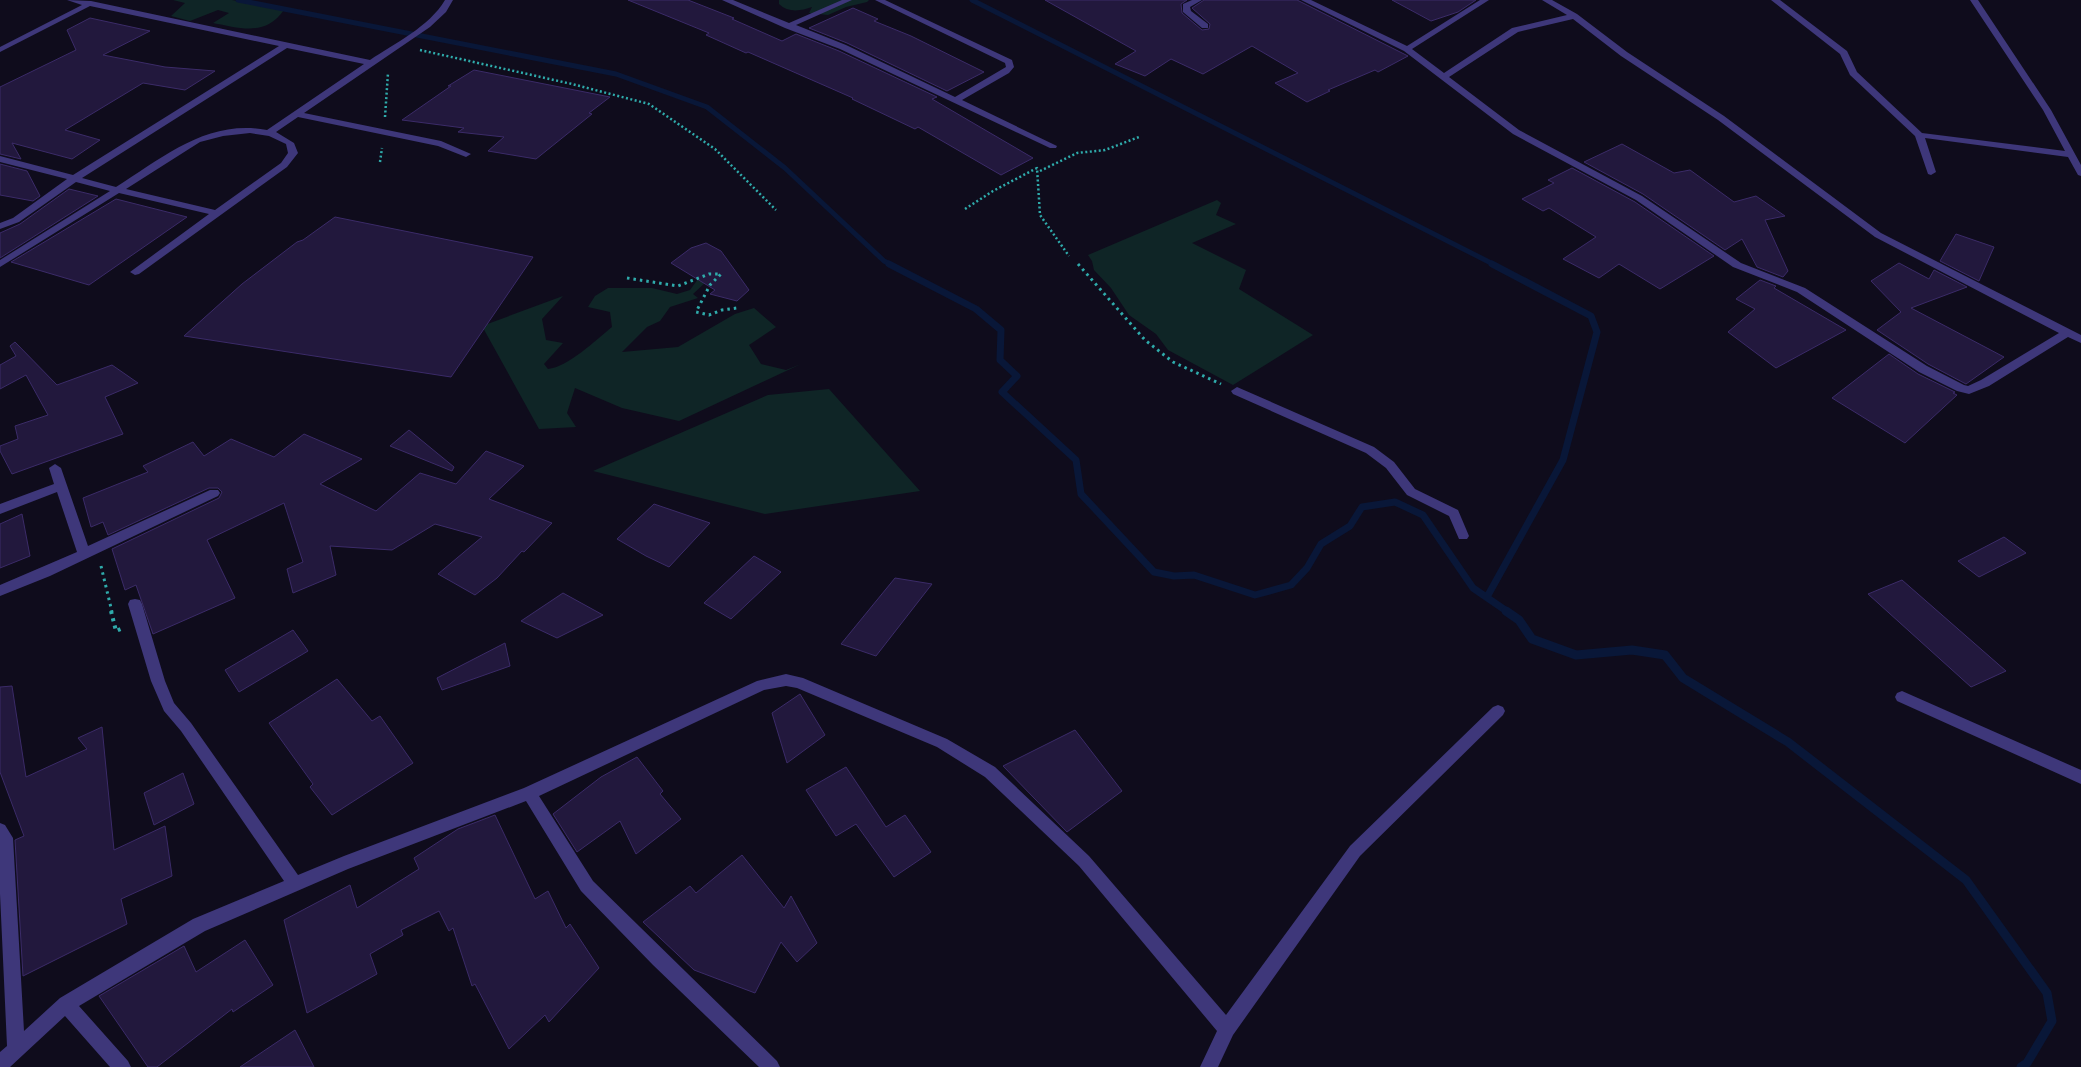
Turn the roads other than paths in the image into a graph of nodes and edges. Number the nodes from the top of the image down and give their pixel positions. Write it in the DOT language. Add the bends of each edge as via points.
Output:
graph roads {
  1 [pos="71,0"];
  2 [pos="98,0"];
  3 [pos="449,0"];
  4 [pos="726,0"];
  5 [pos="848,0"];
  6 [pos="879,0"];
  7 [pos="1198,0"];
  8 [pos="1305,0"];
  9 [pos="1485,0"];
  10 [pos="1546,0"];
  11 [pos="1775,0"];
  12 [pos="1974,0"];
  13 [pos="89,4"];
  14 [pos="1574,16"];
  15 [pos="788,26"];
  16 [pos="1205,26"];
  17 [pos="286,45"];
  18 [pos="1408,49"];
  19 [pos="0,50"];
  20 [pos="371,62"];
  21 [pos="1445,76"];
  22 [pos="955,100"];
  23 [pos="297,114"];
  24 [pos="269,133"];
  25 [pos="1919,135"];
  26 [pos="1053,146"];
  27 [pos="466,154"];
  28 [pos="2071,155"];
  29 [pos="0,159"];
  30 [pos="1931,172"];
  31 [pos="2081,173"];
  32 [pos="74,179"];
  33 [pos="118,190"];
  34 [pos="217,213"];
  35 [pos="0,226"];
  36 [pos="0,264"];
  37 [pos="135,272"];
  38 [pos="2067,333"];
  39 [pos="2081,339"];
  40 [pos="1232,389"];
  41 [pos="55,468"];
  42 [pos="61,486"];
  43 [pos="214,493"];
  44 [pos="0,509"];
  45 [pos="1464,536"];
  46 [pos="84,554"];
  47 [pos="0,591"];
  48 [pos="135,604"];
  49 [pos="1902,698"];
  50 [pos="1498,712"];
  51 [pos="2081,776"];
  52 [pos="529,793"];
  53 [pos="0,830"];
  54 [pos="295,883"];
  55 [pos="66,1004"];
  56 [pos="1227,1029"];
  57 [pos="16,1050"];
  58 [pos="0,1064"];
  59 [pos="122,1067"];
  60 [pos="771,1067"];
  61 [pos="1209,1067"];
  1 -- 13 [label="street"];
  2 -- 13 [label="street"];
  3 -- 20 [label="street" via="426,25"];
  4 -- 15 [label="street"];
  5 -- 15 [label="street"];
  6 -- 22 [label="street" via="1009,62 1010,67 1006,71"];
  7 -- 16 [label="street" via="1186,6 1187,12"];
  8 -- 18 [label="street"];
  9 -- 18 [label="street"];
  10 -- 14 [label="street"];
  11 -- 25 [label="street" via="1844,53 1853,73"];
  12 -- 28 [label="street" via="2047,110"];
  13 -- 17 [label="street"];
  13 -- 19 [label="street"];
  14 -- 21 [label="street" via="1515,30"];
  14 -- 38 [label="street" via="1624,54 1720,118 1878,235"];
  15 -- 22 [label="street" via="843,47"];
  17 -- 20 [label="street"];
  17 -- 32 [label="street"];
  18 -- 21 [label="street"];
  20 -- 23 [label="street"];
  21 -- 38 [label="street" via="1516,132 1639,198 1737,265 1801,290 1924,369 1961,388 1969,390 1985,383"];
  22 -- 26 [label="street"];
  23 -- 24 [label="street"];
  23 -- 27 [label="street" via="440,144"];
  24 -- 33 [label="street" via="223,132 197,140"];
  24 -- 34 [label="street" via="290,143 293,153 284,165"];
  25 -- 28 [label="street"];
  25 -- 30 [label="street"];
  28 -- 31 [label="street"];
  29 -- 32 [label="street"];
  32 -- 33 [label="street"];
  32 -- 35 [label="street" via="16,220"];
  33 -- 34 [label="street"];
  33 -- 36 [label="street"];
  34 -- 37 [label="street"];
  38 -- 39 [label="street"];
  40 -- 45 [label="street" via="1370,450 1390,465 1410,492 1454,513"];
  41 -- 42 [label="street"];
  42 -- 44 [label="street"];
  42 -- 46 [label="street"];
  43 -- 46 [label="street"];
  46 -- 47 [label="street"];
  48 -- 54 [label="street" via="158,681 170,707"];
  49 -- 51 [label="street"];
  50 -- 56 [label="street" via="1355,851"];
  52 -- 54 [label="street"];
  52 -- 56 [label="street" via="762,685 786,680 798,682 942,743 990,772 1084,861"];
  52 -- 60 [label="street" via="587,886"];
  53 -- 57 [label="street" via="5,838"];
  54 -- 55 [label="street" via="199,925"];
  55 -- 57 [label="street"];
  55 -- 59 [label="street"];
  56 -- 61 [label="street"];
  57 -- 58 [label="street"];
}
